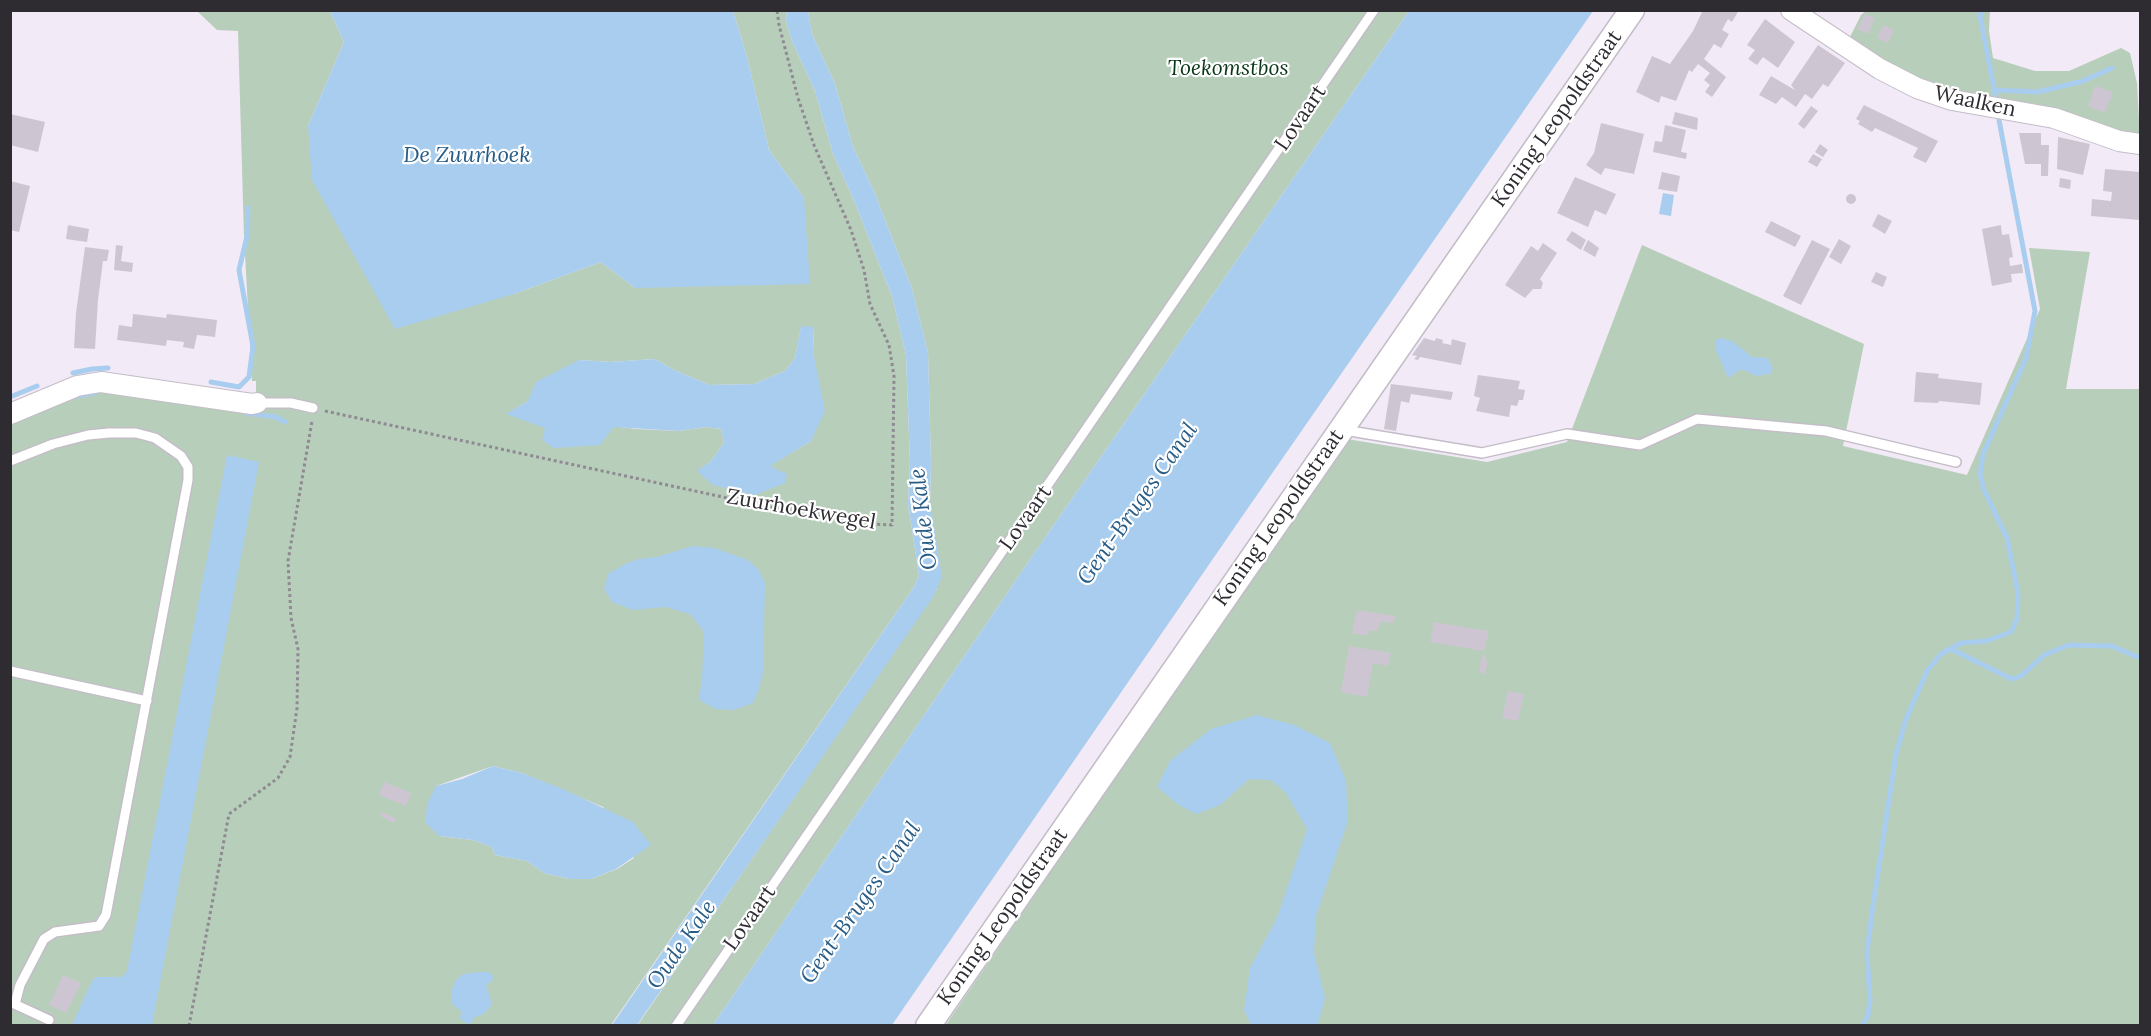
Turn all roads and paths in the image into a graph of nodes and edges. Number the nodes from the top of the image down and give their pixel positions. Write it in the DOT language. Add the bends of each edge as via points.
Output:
graph roads {
  1 [pos="777,10"];
  2 [pos="1374,10"];
  3 [pos="1632,10"];
  4 [pos="1791,10"];
  5 [pos="2140,144"];
  6 [pos="257,403"];
  7 [pos="313,408"];
  8 [pos="10,414"];
  9 [pos="1340,430"];
  10 [pos="10,461"];
  11 [pos="1956,462"];
  12 [pos="10,671"];
  13 [pos="147,701"];
  14 [pos="13,1003"];
  15 [pos="49,1020"];
  16 [pos="189,1026"];
  17 [pos="676,1026"];
  18 [pos="928,1026"];
  1 -- 7 [label="path, Zuurhoekwegel" via="798,98 851,230 870,304 889,345 894,387 892,525 851,523 769,507"];
  2 -- 17 [label="lane, Lovaart"];
  3 -- 9 [label="street, Koning Leopoldstraat"];
  4 -- 5 [label="street, Waalken" via="1880,69 1917,88 1952,100 2054,118 2119,141"];
  6 -- 7 [label="lane" via="291,403"];
  6 -- 8 [label="street" via="101,382 77,386"];
  7 -- 16 [label="path" via="288,561 291,618 298,648 291,757 278,778 229,814"];
  9 -- 11 [label="lane" via="1482,453 1568,434 1640,446 1697,419 1826,431"];
  9 -- 18 [label="street, Koning Leopoldstraat"];
  10 -- 13 [label="lane" via="53,444 109,433 155,438 181,456 188,467"];
  12 -- 13 [label="lane"];
  13 -- 14 [label="lane" via="106,915 99,926 55,932 44,939"];
  14 -- 15 [label="lane"];
}
